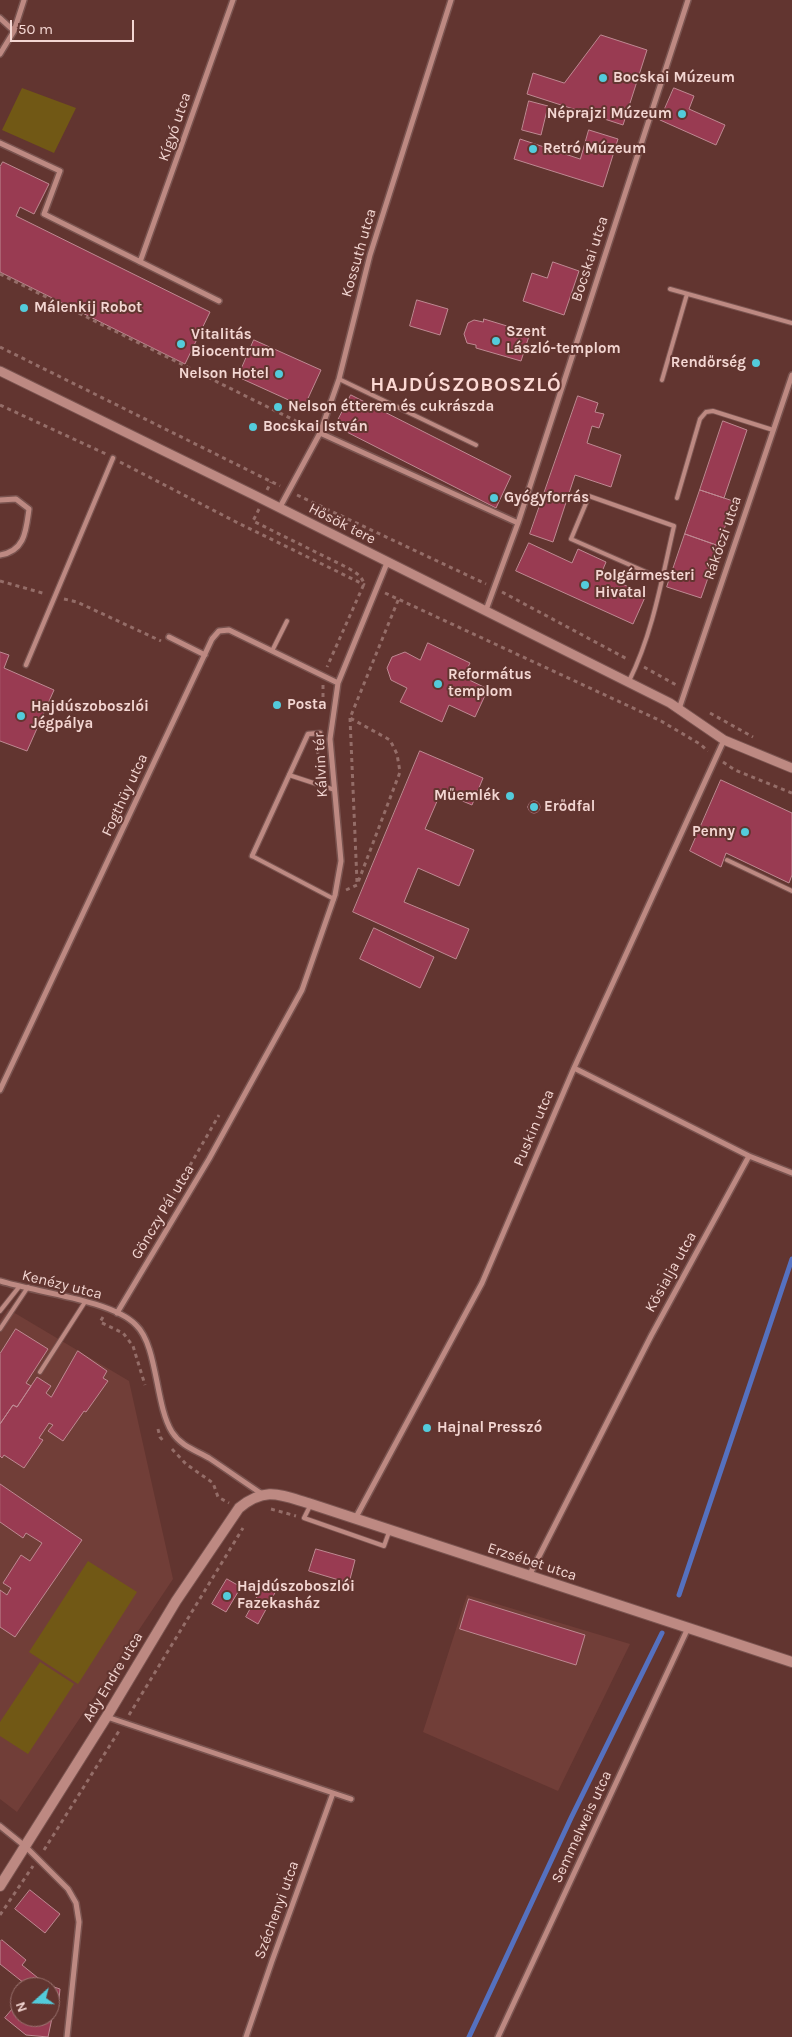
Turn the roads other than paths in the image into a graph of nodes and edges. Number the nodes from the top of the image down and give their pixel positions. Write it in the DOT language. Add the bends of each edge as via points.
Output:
graph roads {
  1 [pos="24,0"];
  2 [pos="233,0"];
  3 [pos="451,0"];
  4 [pos="688,0"];
  5 [pos="0,18"];
  6 [pos="14,31"];
  7 [pos="0,54"];
  8 [pos="0,143"];
  9 [pos="140,262"];
  10 [pos="670,289"];
  11 [pos="687,294"];
  12 [pos="219,301"];
  13 [pos="792,323"];
  14 [pos="0,371"];
  15 [pos="792,375"];
  16 [pos="339,379"];
  17 [pos="662,380"];
  18 [pos="773,430"];
  19 [pos="320,433"];
  20 [pos="476,445"];
  21 [pos="113,458"];
  22 [pos="677,498"];
  23 [pos="0,500"];
  24 [pos="280,507"];
  25 [pos="518,523"];
  26 [pos="0,555"];
  27 [pos="387,563"];
  28 [pos="662,579"];
  29 [pos="486,610"];
  30 [pos="286,621"];
  31 [pos="168,637"];
  32 [pos="272,651"];
  33 [pos="204,658"];
  34 [pos="26,665"];
  35 [pos="628,682"];
  36 [pos="338,683"];
  37 [pos="679,709"];
  38 [pos="320,733"];
  39 [pos="724,740"];
  40 [pos="792,768"];
  41 [pos="289,775"];
  42 [pos="335,790"];
  43 [pos="252,856"];
  44 [pos="727,860"];
  45 [pos="792,891"];
  46 [pos="335,897"];
  47 [pos="574,1068"];
  48 [pos="0,1090"];
  49 [pos="749,1156"];
  50 [pos="792,1173"];
  51 [pos="0,1281"];
  52 [pos="18,1287"];
  53 [pos="28,1287"];
  54 [pos="85,1302"];
  55 [pos="0,1311"];
  56 [pos="117,1312"];
  57 [pos="0,1328"];
  58 [pos="40,1372"];
  59 [pos="263,1494"];
  60 [pos="311,1504"];
  61 [pos="355,1518"];
  62 [pos="390,1531"];
  63 [pos="529,1577"];
  64 [pos="688,1628"];
  65 [pos="792,1662"];
  66 [pos="107,1716"];
  67 [pos="333,1793"];
  68 [pos="351,1799"];
  69 [pos="0,1826"];
  70 [pos="26,1847"];
  71 [pos="0,1886"];
  72 [pos="67,2037"];
  73 [pos="246,2037"];
  74 [pos="498,2037"];
  1 -- 6 [label="street"];
  2 -- 9 [label="street, Kígyó utca"];
  3 -- 16 [label="street, Kossuth utca" via="370,255"];
  4 -- 25 [label="street, Bocskai utca"];
  5 -- 6 [label="street"];
  6 -- 7 [label="street"];
  8 -- 9 [label="street" via="60,172 44,214"];
  9 -- 12 [label="street"];
  10 -- 11 [label="lane"];
  11 -- 13 [label="lane"];
  11 -- 17 [label="lane"];
  14 -- 24 [label="street, Hősök tere"];
  15 -- 18 [label="street, Rákóczi utca"];
  16 -- 19 [label="street, Kossuth utca"];
  16 -- 20 [label="lane"];
  18 -- 22 [label="lane" via="713,411 706,412 700,419"];
  18 -- 37 [label="street, Rákóczi utca"];
  19 -- 24 [label="street, Kossuth utca"];
  19 -- 25 [label="street"];
  21 -- 34 [label="street"];
  23 -- 26 [label="street" via="16,498 29,509 20,545 11,553"];
  24 -- 27 [label="street, Hősök tere"];
  25 -- 29 [label="street, Bocskai utca"];
  27 -- 29 [label="street, Hősök tere"];
  27 -- 36 [label="street, Kálvin tér"];
  28 -- 28 [label="lane" via="674,526 589,496 571,539"];
  28 -- 35 [label="lane" via="649,631"];
  29 -- 35 [label="street, Hősök tere"];
  30 -- 32 [label="lane"];
  31 -- 33 [label="street"];
  32 -- 33 [label="street, Fogthüy utca" via="229,630 219,632"];
  32 -- 36 [label="street, Fogthüy utca"];
  33 -- 48 [label="street, Fogthüy utca"];
  35 -- 37 [label="street, Hősök tere"];
  36 -- 42 [label="street, Kálvin tér" via="330,738"];
  37 -- 39 [label="street, Hősök tere"];
  38 -- 41 [label="street" via="308,734"];
  39 -- 40 [label="street, Hősök tere"];
  39 -- 47 [label="street, Puskin utca"];
  41 -- 42 [label="lane"];
  41 -- 43 [label="street"];
  42 -- 46 [label="street, Kálvin tér" via="341,861"];
  43 -- 46 [label="lane"];
  44 -- 45 [label="lane"];
  46 -- 56 [label="street, Gönczy Pál utca" via="302,990 209,1159"];
  47 -- 49 [label="street"];
  47 -- 61 [label="street, Puskin utca" via="482,1283"];
  49 -- 50 [label="street"];
  49 -- 63 [label="street, Kösialja utca" via="651,1336"];
  51 -- 52 [label="street, Kenézy utca"];
  52 -- 53 [label="street, Kenézy utca"];
  52 -- 55 [label="lane"];
  53 -- 54 [label="street, Kenézy utca"];
  53 -- 57 [label="lane"];
  54 -- 56 [label="street, Kenézy utca"];
  54 -- 58 [label="lane"];
  56 -- 59 [label="street" via="136,1325 146,1339 168,1424 175,1437"];
  59 -- 60 [label="main road, Erzsébet utca" via="277,1494"];
  59 -- 66 [label="main road, Ady Endre utca" via="251,1498 239,1508 176,1601"];
  60 -- 61 [label="main road, Erzsébet utca"];
  60 -- 62 [label="lane" via="304,1518 384,1546"];
  61 -- 62 [label="main road, Erzsébet utca"];
  62 -- 63 [label="main road, Erzsébet utca"];
  63 -- 64 [label="main road, Erzsébet utca"];
  64 -- 65 [label="main road, Erzsébet utca"];
  64 -- 74 [label="street, Semmelweis utca"];
  66 -- 67 [label="street"];
  66 -- 70 [label="main road, Ady Endre utca"];
  67 -- 68 [label="street"];
  67 -- 73 [label="street, Széchenyi utca"];
  69 -- 70 [label="street"];
  70 -- 71 [label="main road, Ady Endre utca"];
  70 -- 72 [label="street" via="68,1888 76,1903 79,1922"];
}
